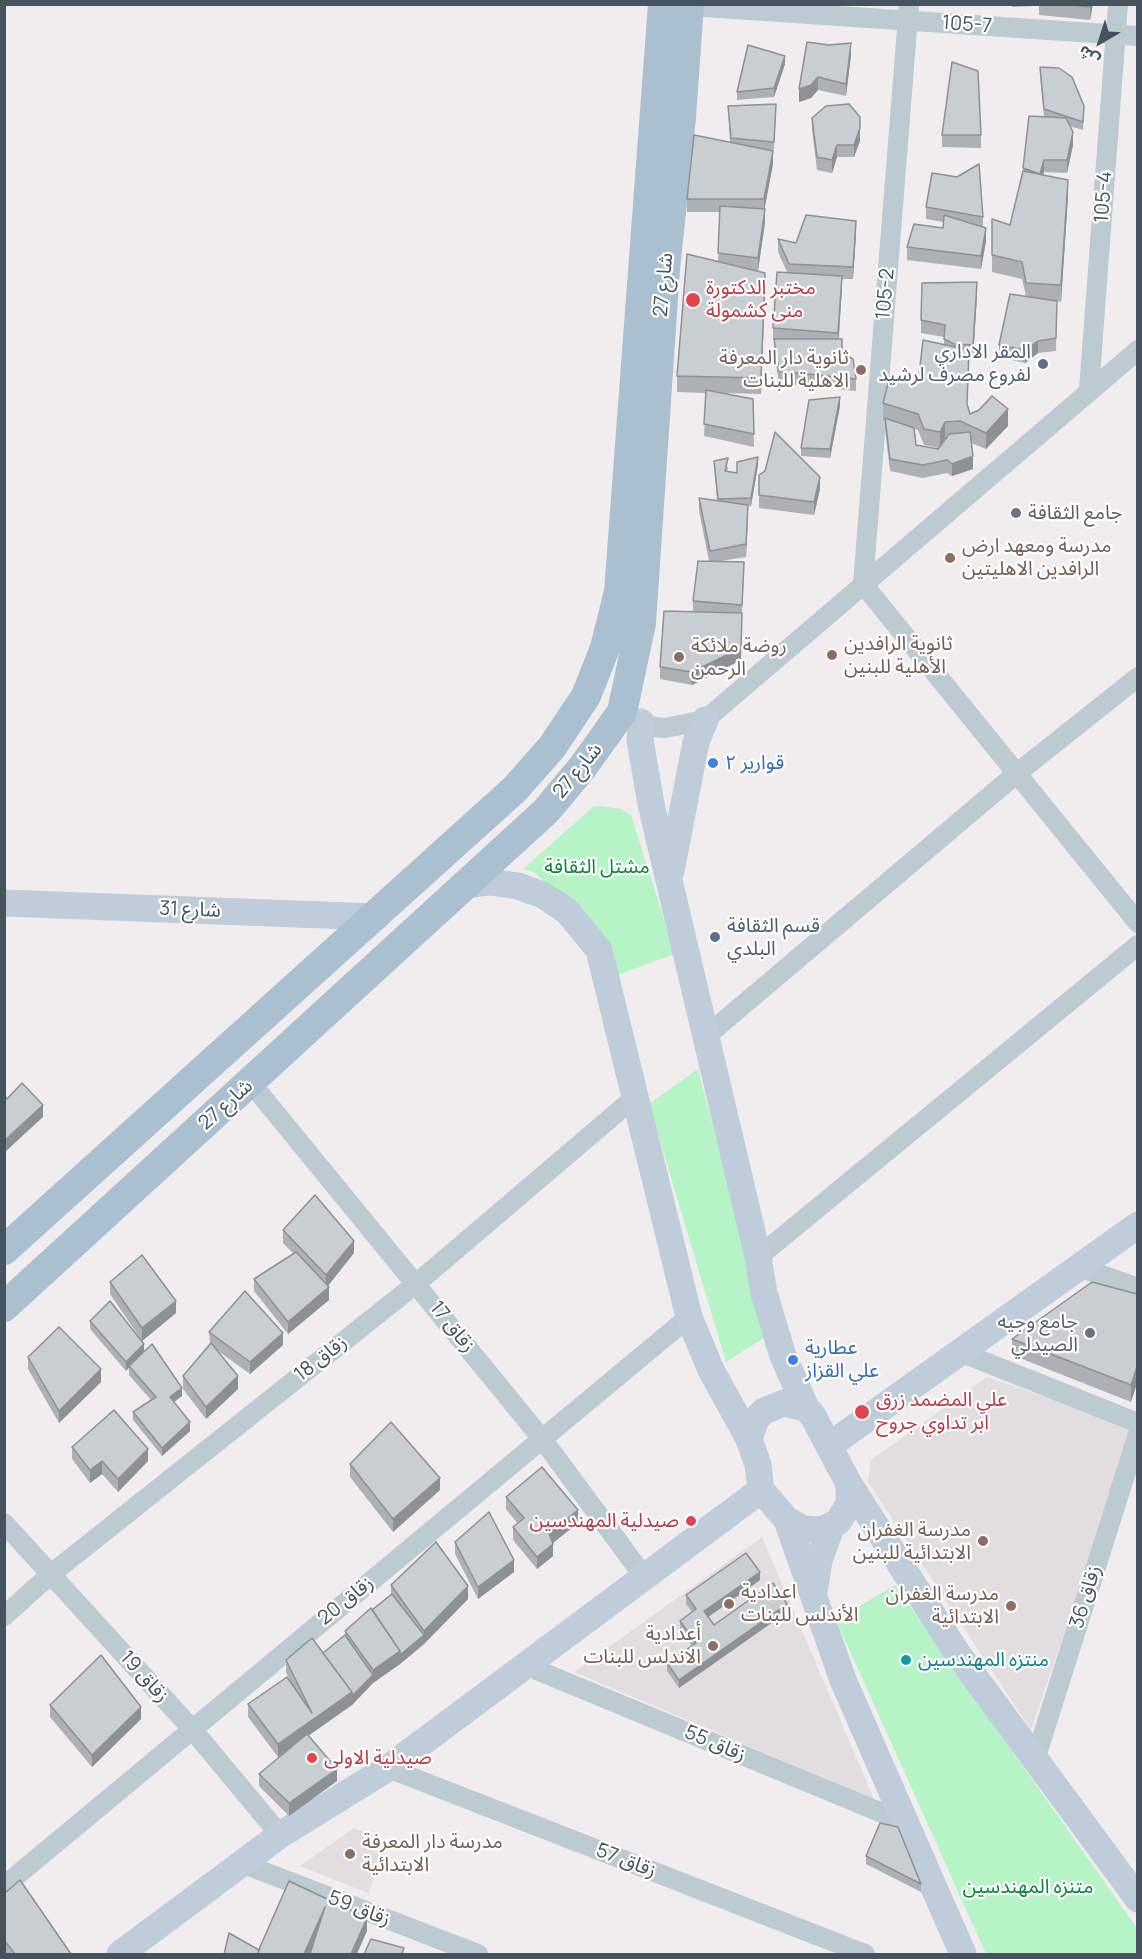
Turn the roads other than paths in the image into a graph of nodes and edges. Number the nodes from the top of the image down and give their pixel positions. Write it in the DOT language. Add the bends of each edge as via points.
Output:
graph roads {
  1 [pos="1118,4"];
  2 [pos="681,5"];
  3 [pos="909,13"];
  4 [pos="1116,35"];
  5 [pos="1137,36"];
  6 [pos="1137,350"];
  7 [pos="1089,389"];
  8 [pos="863,584"];
  9 [pos="1137,677"];
  10 [pos="632,717"];
  11 [pos="705,720"];
  12 [pos="1016,774"];
  13 [pos="670,875"];
  14 [pos="463,885"];
  15 [pos="4,903"];
  16 [pos="376,917"];
  17 [pos="1137,923"];
  18 [pos="1137,945"];
  19 [pos="705,1037"];
  20 [pos="251,1083"];
  21 [pos="634,1098"];
  22 [pos="108,1156"];
  23 [pos="136,1186"];
  24 [pos="1137,1225"];
  25 [pos="4,1250"];
  26 [pos="758,1257"];
  27 [pos="1079,1267"];
  28 [pos="417,1283"];
  29 [pos="1137,1288"];
  30 [pos="4,1307"];
  31 [pos="689,1317"];
  32 [pos="960,1352"];
  33 [pos="806,1408"];
  34 [pos="1137,1423"];
  35 [pos="1137,1434"];
  36 [pos="749,1439"];
  37 [pos="543,1440"];
  38 [pos="830,1445"];
  39 [pos="849,1484"];
  40 [pos="761,1490"];
  41 [pos="787,1520"];
  42 [pos="4,1523"];
  43 [pos="835,1525"];
  44 [pos="894,1557"];
  45 [pos="51,1574"];
  46 [pos="645,1578"];
  47 [pos="813,1596"];
  48 [pos="4,1616"];
  49 [pos="527,1665"];
  50 [pos="192,1729"];
  51 [pos="1035,1760"];
  52 [pos="388,1768"];
  53 [pos="904,1822"];
  54 [pos="280,1835"];
  55 [pos="241,1863"];
  56 [pos="4,1886"];
  57 [pos="1137,1899"];
  58 [pos="120,1954"];
  59 [pos="478,1954"];
  60 [pos="865,1954"];
  61 [pos="963,1954"];
  1 -- 4 [label="street, 105-4"];
  2 -- 3 [label="street, 105-7"];
  2 -- 10 [label="main road, شارع 27" via="681,117 665,269"];
  2 -- 16 [label="main road, شارع 27" via="619,592 605,648 586,696 552,747 515,789"];
  3 -- 4 [label="street, 105-7"];
  3 -- 8 [label="street, 105-2"];
  4 -- 5 [label="street, 105-7"];
  4 -- 7 [label="street, 105-4"];
  6 -- 7 [label="street"];
  7 -- 8 [label="street"];
  8 -- 11 [label="street"];
  8 -- 12 [label="street"];
  9 -- 12 [label="street"];
  10 -- 11 [label="street" via="665,728"];
  10 -- 13 [label="street"];
  10 -- 14 [label="main road, شارع 27" via="546,811"];
  11 -- 13 [label="street" via="696,742"];
  12 -- 17 [label="street"];
  12 -- 19 [label="street"];
  13 -- 19 [label="street"];
  14 -- 20 [label="main road, شارع 27"];
  14 -- 21 [label="street" via="490,882 543,895 567,911 585,932 599,950"];
  15 -- 16 [label="street, شارع 31"];
  16 -- 22 [label="main road, شارع 27"];
  18 -- 26 [label="street"];
  19 -- 26 [label="street"];
  20 -- 23 [label="main road, شارع 27"];
  20 -- 28 [label="street, زقاق 17"];
  21 -- 28 [label="street, زقاق 18"];
  21 -- 31 [label="street"];
  22 -- 23 [label="main road"];
  22 -- 25 [label="main road, شارع 27"];
  23 -- 30 [label="main road, شارع 27"];
  24 -- 27 [label="street"];
  26 -- 33 [label="street" via="774,1329"];
  27 -- 29 [label="street"];
  27 -- 32 [label="street"];
  28 -- 37 [label="street, زقاق 17"];
  28 -- 45 [label="street, زقاق 18"];
  31 -- 36 [label="street" via="711,1370"];
  31 -- 37 [label="street, زقاق 20"];
  32 -- 34 [label="street"];
  32 -- 38 [label="street"];
  33 -- 36 [label="street" via="784,1403 764,1411 756,1419"];
  33 -- 38 [label="street"];
  35 -- 51 [label="street, زقاق 36"];
  36 -- 40 [label="street"];
  37 -- 46 [label="street, زقاق 17"];
  37 -- 50 [label="street, زقاق 20"];
  38 -- 39 [label="street"];
  39 -- 43 [label="street" via="849,1504"];
  39 -- 44 [label="street"];
  40 -- 41 [label="street"];
  40 -- 46 [label="street"];
  41 -- 43 [label="street" via="812,1531"];
  41 -- 47 [label="street"];
  42 -- 45 [label="street, زقاق 19"];
  43 -- 44 [label="street" via="867,1537"];
  43 -- 47 [label="street" via="819,1561"];
  44 -- 51 [label="street" via="957,1653"];
  45 -- 48 [label="street, زقاق 18"];
  45 -- 50 [label="street, زقاق 19"];
  46 -- 49 [label="street"];
  47 -- 53 [label="street" via="843,1680"];
  49 -- 52 [label="street"];
  49 -- 53 [label="street, زقاق 55"];
  50 -- 54 [label="street, زقاق 19"];
  50 -- 56 [label="street, زقاق 20"];
  51 -- 57 [label="street"];
  52 -- 54 [label="street"];
  52 -- 60 [label="street, زقاق 57"];
  53 -- 61 [label="street"];
  54 -- 55 [label="street"];
  55 -- 58 [label="street"];
  55 -- 59 [label="street, زقاق 59"];
}
